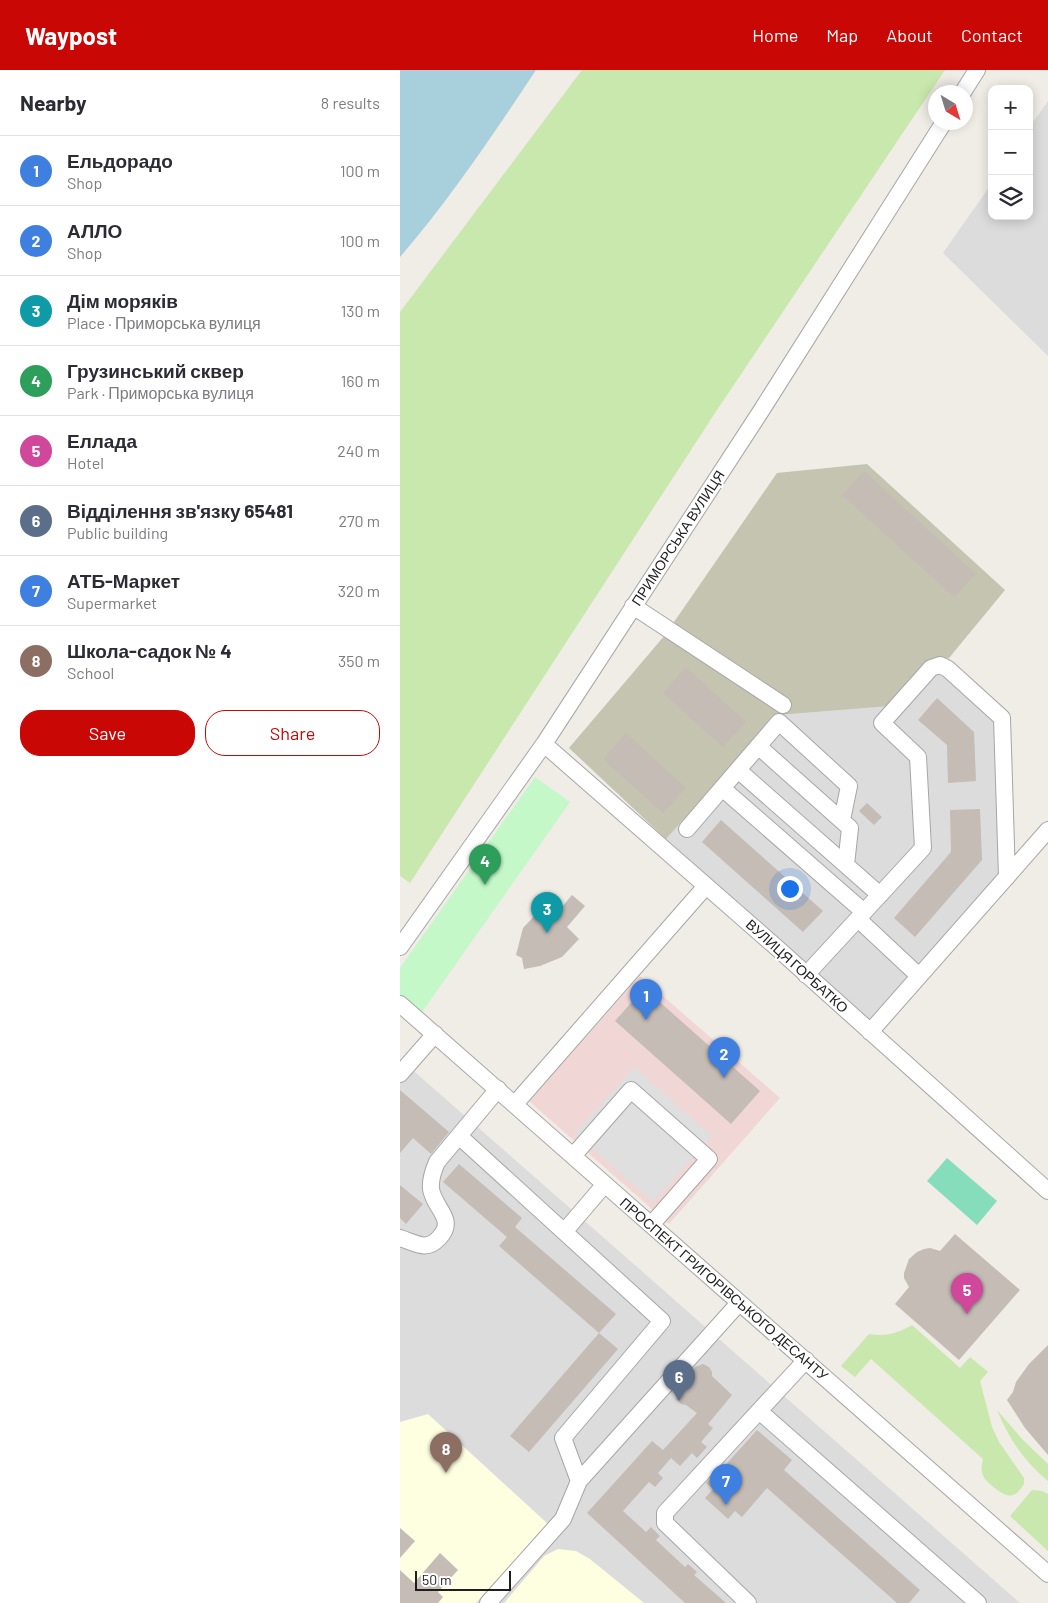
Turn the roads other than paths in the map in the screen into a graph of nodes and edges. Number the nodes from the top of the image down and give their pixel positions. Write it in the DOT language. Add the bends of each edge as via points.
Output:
graph roads {
  1 [pos="977,70"];
  2 [pos="967,85"];
  3 [pos="939,130"];
  4 [pos="633,606"];
  5 [pos="783,705"];
  6 [pos="544,744"];
  7 [pos="758,746"];
  8 [pos="738,770"];
  9 [pos="722,788"];
  10 [pos="842,820"];
  11 [pos="687,829"];
  12 [pos="1048,830"];
  13 [pos="846,865"];
  14 [pos="1007,877"];
  15 [pos="706,886"];
  16 [pos="880,895"];
  17 [pos="861,916"];
  18 [pos="400,947"];
  19 [pos="806,974"];
  20 [pos="919,976"];
  21 [pos="400,1004"];
  22 [pos="870,1032"];
  23 [pos="435,1034"];
  24 [pos="400,1074"];
  25 [pos="498,1089"];
  26 [pos="515,1104"];
  27 [pos="459,1136"];
  28 [pos="573,1156"];
  29 [pos="605,1184"];
  30 [pos="1048,1191"];
  31 [pos="651,1225"];
  32 [pos="564,1232"];
  33 [pos="400,1238"];
  34 [pos="739,1303"];
  35 [pos="806,1360"];
  36 [pos="759,1411"];
  37 [pos="580,1481"];
  38 [pos="1048,1574"];
  39 [pos="488,1603"];
  40 [pos="748,1603"];
  41 [pos="978,1603"];
  1 -- 2 [label="street"];
  3 -- 4 [label="street, ПРИМОРСЬКА ВУЛИЦЯ"];
  4 -- 5 [label="street"];
  4 -- 6 [label="street, ПРИМОРСЬКА ВУЛИЦЯ"];
  6 -- 15 [label="street, ВУЛИЦЯ ГОРБАТКО"];
  6 -- 18 [label="street, ПРИМОРСЬКА ВУЛИЦЯ"];
  7 -- 8 [label="street"];
  7 -- 10 [label="street"];
  7 -- 10 [label="street" via="779,722 849,786"];
  8 -- 9 [label="street"];
  8 -- 13 [label="street"];
  9 -- 11 [label="street"];
  9 -- 17 [label="street"];
  10 -- 13 [label="street" via="850,828"];
  12 -- 14 [label="street"];
  13 -- 16 [label="street"];
  14 -- 16 [label="street" via="1002,718 948,669 940,666 931,668 882,723 918,757 924,848"];
  14 -- 20 [label="street"];
  15 -- 19 [label="street, ВУЛИЦЯ ГОРБАТКО"];
  15 -- 26 [label="street"];
  16 -- 17 [label="street"];
  17 -- 19 [label="street"];
  17 -- 20 [label="street"];
  19 -- 22 [label="street, ВУЛИЦЯ ГОРБАТКО"];
  20 -- 22 [label="street"];
  21 -- 23 [label="street, ПРОСПЕКТ ГРИГОРІВСЬКОГО ДЕСАНТУ"];
  22 -- 30 [label="street, ВУЛИЦЯ ГОРБАТКО"];
  23 -- 24 [label="street"];
  23 -- 25 [label="street, ПРОСПЕКТ ГРИГОРІВСЬКОГО ДЕСАНТУ"];
  25 -- 26 [label="street, ПРОСПЕКТ ГРИГОРІВСЬКОГО ДЕСАНТУ"];
  25 -- 27 [label="street"];
  26 -- 28 [label="street, ПРОСПЕКТ ГРИГОРІВСЬКОГО ДЕСАНТУ"];
  27 -- 32 [label="street"];
  27 -- 33 [label="street" via="437,1162 431,1176 431,1191 447,1224 446,1231 427,1247"];
  28 -- 29 [label="street, ПРОСПЕКТ ГРИГОРІВСЬКОГО ДЕСАНТУ"];
  28 -- 31 [label="street" via="631,1090 710,1159"];
  29 -- 31 [label="street, ПРОСПЕКТ ГРИГОРІВСЬКОГО ДЕСАНТУ"];
  29 -- 32 [label="street"];
  31 -- 34 [label="street, ПРОСПЕКТ ГРИГОРІВСЬКОГО ДЕСАНТУ"];
  32 -- 37 [label="street" via="662,1321 563,1438"];
  34 -- 35 [label="street, ПРОСПЕКТ ГРИГОРІВСЬКОГО ДЕСАНТУ"];
  34 -- 37 [label="street"];
  35 -- 36 [label="street"];
  35 -- 38 [label="street, ПРОСПЕКТ ГРИГОРІВСЬКОГО ДЕСАНТУ"];
  36 -- 40 [label="street" via="665,1513 665,1523"];
  36 -- 41 [label="street"];
  37 -- 39 [label="street" via="563,1519"];
}
